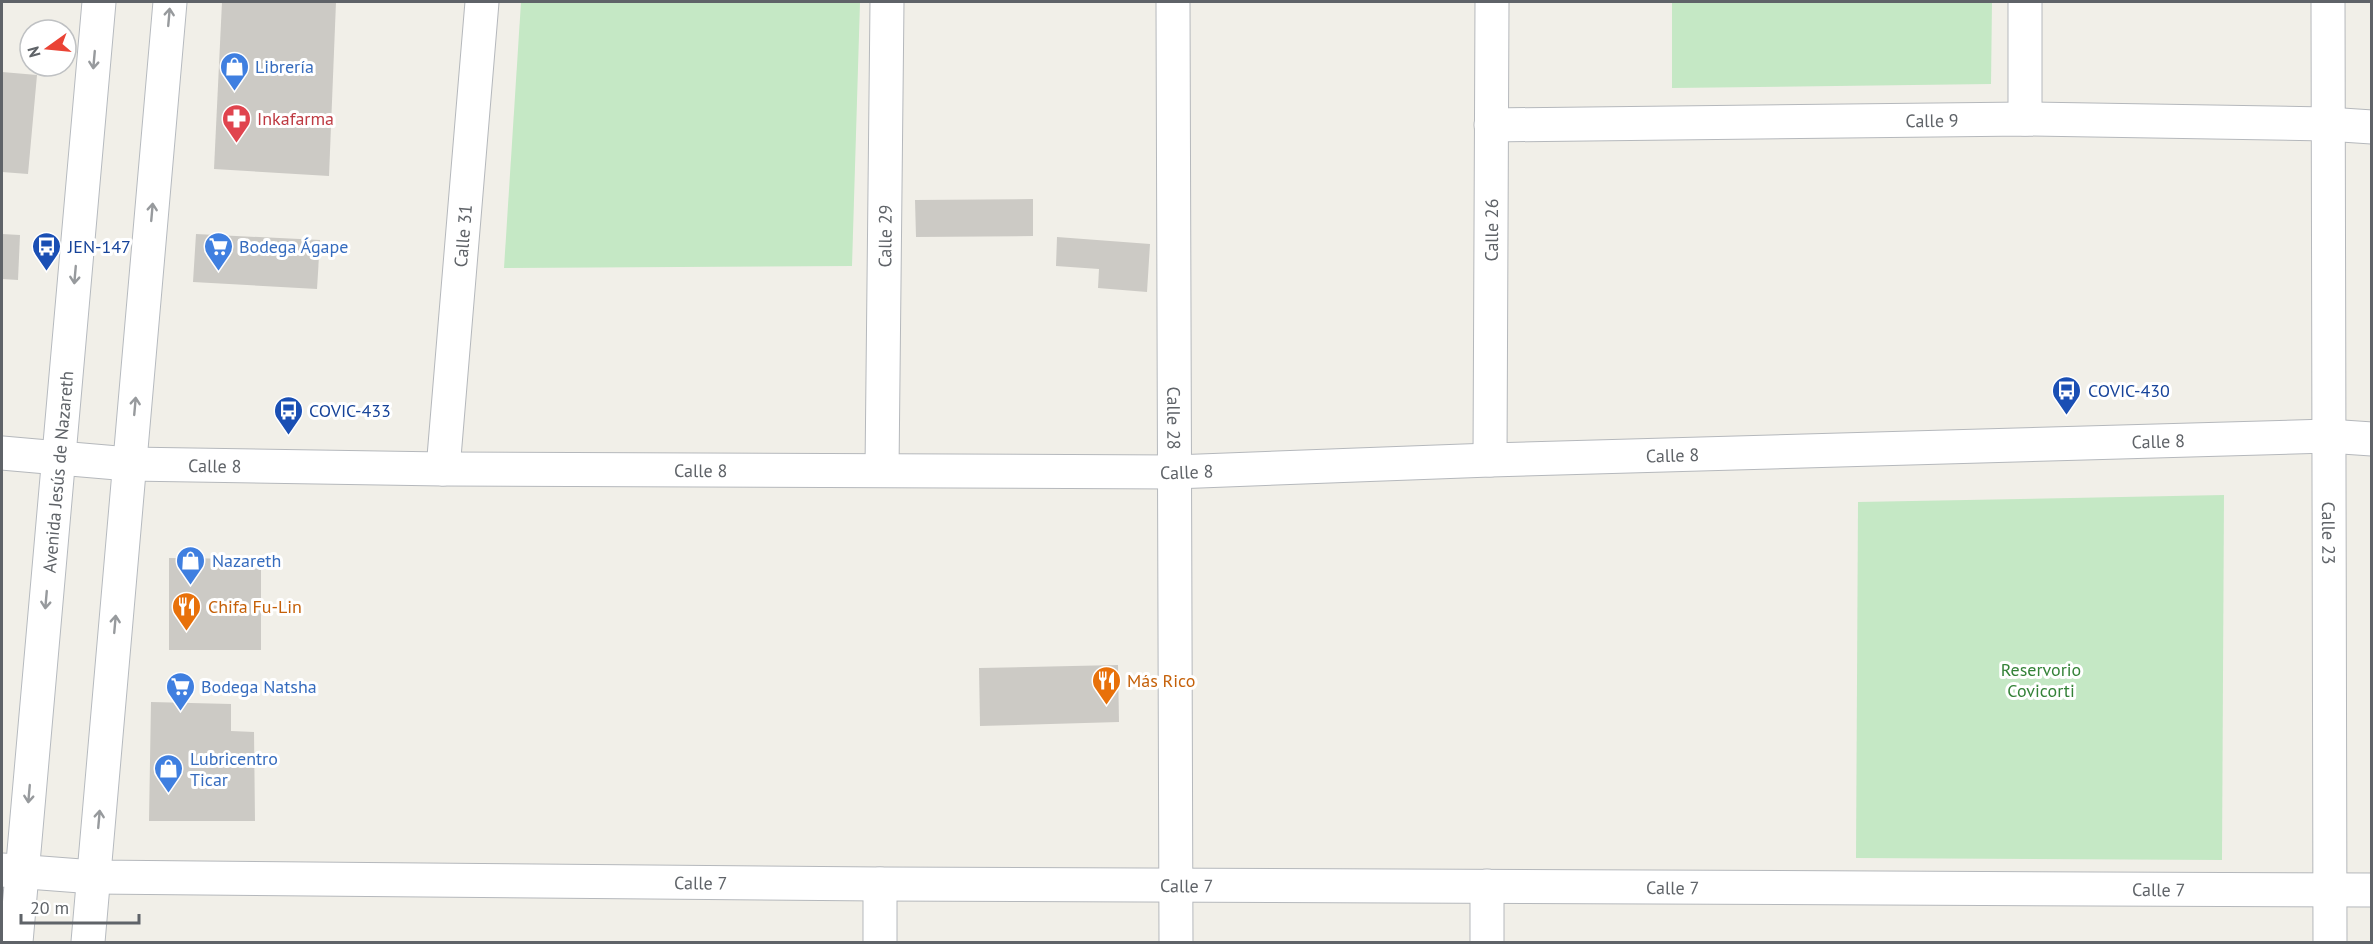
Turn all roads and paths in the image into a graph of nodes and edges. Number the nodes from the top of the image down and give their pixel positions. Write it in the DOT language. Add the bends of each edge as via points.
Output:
graph roads {
  1 [pos="99,2"];
  2 [pos="170,2"];
  3 [pos="482,2"];
  4 [pos="887,2"];
  5 [pos="1173,2"];
  6 [pos="1492,2"];
  7 [pos="2025,2"];
  8 [pos="2328,2"];
  9 [pos="2025,119"];
  10 [pos="2327,124"];
  11 [pos="1491,125"];
  12 [pos="2372,127"];
  13 [pos="2328,436"];
  14 [pos="2372,438"];
  15 [pos="2,453"];
  16 [pos="59,458"];
  17 [pos="1490,460"];
  18 [pos="129,464"];
  19 [pos="443,469"];
  20 [pos="882,470"];
  21 [pos="1174,472"];
  22 [pos="12,871"];
  23 [pos="94,877"];
  24 [pos="880,884"];
  25 [pos="1175,884"];
  26 [pos="1487,885"];
  27 [pos="2330,889"];
  28 [pos="2372,890"];
  29 [pos="16,942"];
  30 [pos="88,942"];
  31 [pos="880,942"];
  32 [pos="1176,942"];
  33 [pos="1487,942"];
  34 [pos="2330,942"];
  1 -- 16 [label="street, Avenida Jesús de Nazareth, one-way"];
  18 -- 2 [label="street, one-way"];
  3 -- 19 [label="street, Calle 31"];
  4 -- 20 [label="street, Calle 29"];
  5 -- 21 [label="street, Calle 28"];
  6 -- 11 [label="street, Calle 26"];
  7 -- 9 [label="street"];
  8 -- 10 [label="street, Calle 23"];
  9 -- 10 [label="street, Calle 9"];
  9 -- 11 [label="street, Calle 9"];
  10 -- 12 [label="street, Calle 9"];
  10 -- 13 [label="street, Calle 23"];
  11 -- 17 [label="street, Calle 26"];
  13 -- 14 [label="street, Calle 8"];
  13 -- 17 [label="street, Calle 8"];
  13 -- 27 [label="street, Calle 23"];
  15 -- 16 [label="street, Calle 8"];
  16 -- 18 [label="street, Calle 8"];
  16 -- 22 [label="street, Avenida Jesús de Nazareth, one-way"];
  17 -- 21 [label="street, Calle 8"];
  18 -- 19 [label="street, Calle 8"];
  23 -- 18 [label="street, one-way"];
  19 -- 20 [label="street, Calle 8"];
  20 -- 21 [label="street, Calle 8"];
  21 -- 25 [label="street, Calle 28"];
  22 -- 23 [label="street, Calle 7"];
  22 -- 29 [label="street, Avenida Jesús de Nazareth"];
  23 -- 24 [label="street, Calle 7"];
  23 -- 30 [label="street"];
  24 -- 25 [label="street, Calle 7"];
  24 -- 31 [label="street"];
  25 -- 26 [label="street, Calle 7"];
  25 -- 32 [label="street, Calle 28"];
  26 -- 27 [label="street, Calle 7"];
  26 -- 33 [label="street"];
  27 -- 28 [label="street, Calle 7"];
  27 -- 34 [label="street, Calle 23"];
}
